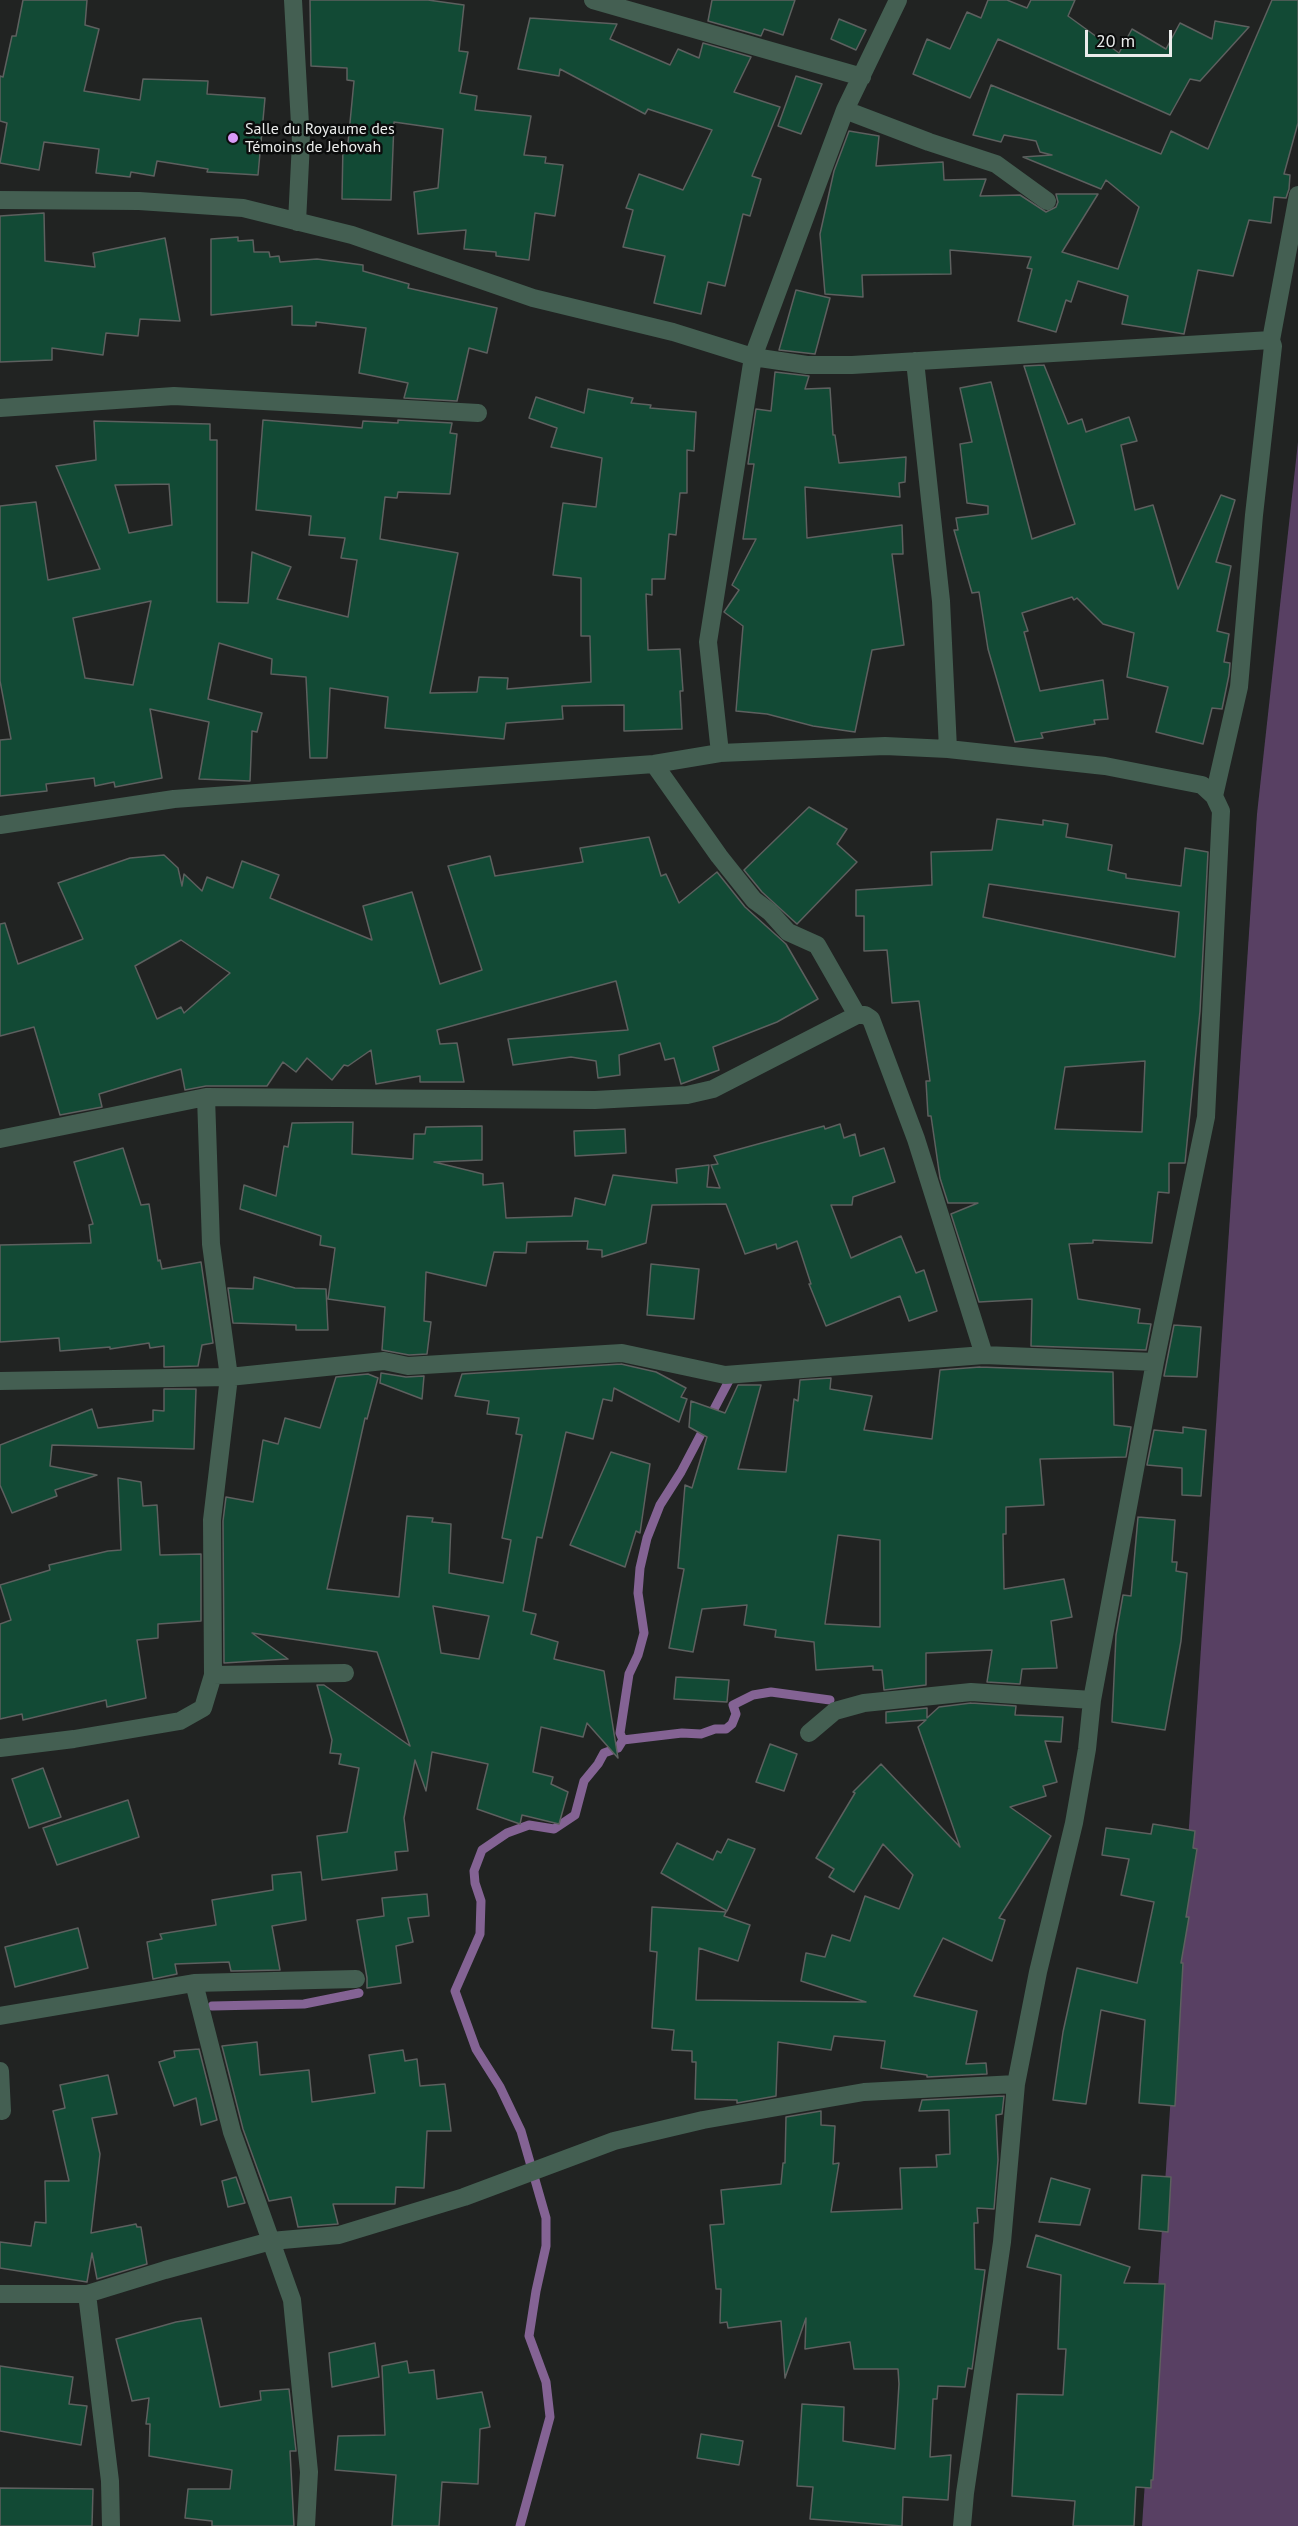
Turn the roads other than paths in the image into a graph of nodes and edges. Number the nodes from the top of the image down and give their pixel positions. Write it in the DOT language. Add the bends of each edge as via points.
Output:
graph roads {
  1 [pos="293,0"];
  2 [pos="593,0"];
  3 [pos="898,0"];
  4 [pos="862,77"];
  5 [pos="845,111"];
  6 [pos="1298,195"];
  7 [pos="0,200"];
  8 [pos="1047,201"];
  9 [pos="297,222"];
  10 [pos="1271,340"];
  11 [pos="753,357"];
  12 [pos="915,361"];
  13 [pos="0,408"];
  14 [pos="478,413"];
  15 [pos="948,749"];
  16 [pos="720,753"];
  17 [pos="654,764"];
  18 [pos="1214,796"];
  19 [pos="0,825"];
  20 [pos="857,1015"];
  21 [pos="206,1097"];
  22 [pos="0,1139"];
  23 [pos="984,1355"];
  24 [pos="1155,1362"];
  25 [pos="229,1377"];
  26 [pos="0,1381"];
  27 [pos="345,1673"];
  28 [pos="213,1675"];
  29 [pos="1092,1700"];
  30 [pos="808,1733"];
  31 [pos="0,1748"];
  32 [pos="356,1979"];
  33 [pos="194,1983"];
  34 [pos="0,2016"];
  35 [pos="0,2071"];
  36 [pos="1016,2084"];
  37 [pos="2,2111"];
  38 [pos="271,2241"];
  39 [pos="0,2294"];
  40 [pos="87,2294"];
  41 [pos="111,2526"];
  42 [pos="306,2526"];
  43 [pos="962,2526"];
  1 -- 9 [label="street" via="301,142"];
  2 -- 4 [label="street"];
  3 -- 4 [label="street"];
  4 -- 5 [label="street"];
  5 -- 8 [label="street" via="996,164"];
  5 -- 11 [label="street"];
  6 -- 10 [label="street"];
  7 -- 9 [label="street" via="139,201 243,208"];
  9 -- 11 [label="street" via="352,235 533,298 673,332"];
  10 -- 12 [label="street"];
  10 -- 18 [label="street" via="1239,687"];
  11 -- 12 [label="street" via="807,365"];
  11 -- 16 [label="street" via="708,642"];
  12 -- 15 [label="street" via="939,581"];
  13 -- 14 [label="street" via="174,396"];
  15 -- 16 [label="street" via="885,746"];
  15 -- 18 [label="street" via="1106,766 1202,785"];
  16 -- 17 [label="street"];
  17 -- 19 [label="street" via="174,799"];
  17 -- 20 [label="street" via="754,900 788,932 817,945"];
  18 -- 24 [label="street" via="1221,812 1206,1117"];
  20 -- 21 [label="street" via="713,1089 687,1095 595,1100"];
  20 -- 23 [label="street" via="871,1019 916,1139"];
  21 -- 22 [label="street"];
  21 -- 25 [label="street" via="211,1244"];
  23 -- 24 [label="street"];
  23 -- 25 [label="street" via="725,1375 622,1353 408,1366 384,1361"];
  24 -- 29 [label="street"];
  25 -- 26 [label="street"];
  25 -- 28 [label="street" via="212,1520"];
  27 -- 28 [label="street"];
  28 -- 31 [label="street" via="203,1708 180,1722"];
  29 -- 30 [label="street" via="970,1692 864,1703 835,1711"];
  29 -- 36 [label="street" via="1074,1822"];
  32 -- 33 [label="street"];
  33 -- 34 [label="street"];
  33 -- 38 [label="street" via="232,2132"];
  35 -- 37 [label="street"];
  36 -- 38 [label="street" via="864,2092 703,2120 614,2141 464,2197 339,2235"];
  36 -- 43 [label="street" via="1002,2242"];
  38 -- 40 [label="street"];
  38 -- 42 [label="street" via="292,2300 309,2472"];
  39 -- 40 [label="street"];
  40 -- 41 [label="street" via="110,2481"];
}
